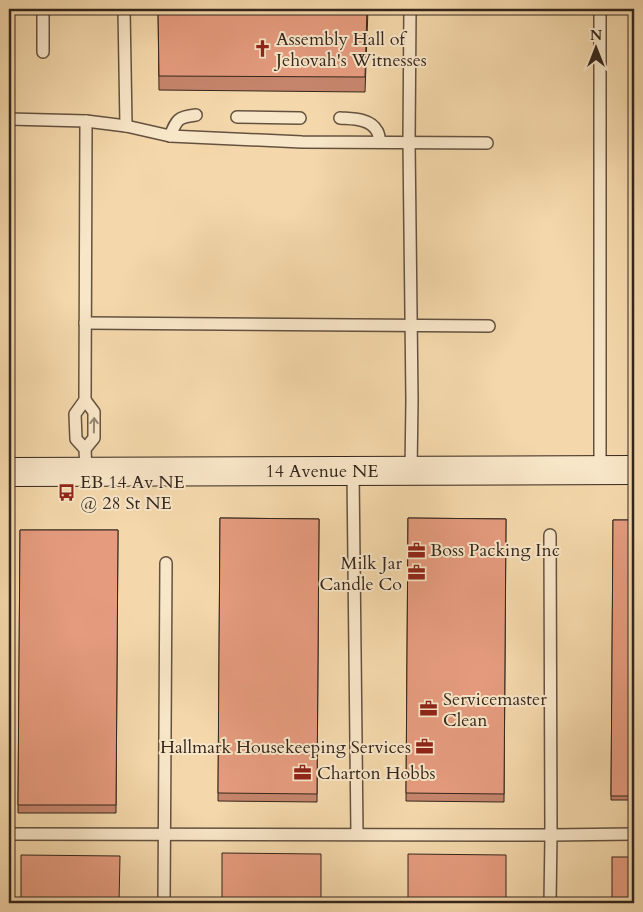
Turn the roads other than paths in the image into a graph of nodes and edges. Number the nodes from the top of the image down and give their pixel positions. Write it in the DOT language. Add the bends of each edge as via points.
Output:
graph roads {
  1 [pos="43,9"];
  2 [pos="124,9"];
  3 [pos="410,9"];
  4 [pos="600,9"];
  5 [pos="43,52"];
  6 [pos="196,115"];
  7 [pos="237,117"];
  8 [pos="300,118"];
  9 [pos="340,118"];
  10 [pos="9,119"];
  11 [pos="86,121"];
  12 [pos="126,126"];
  13 [pos="170,136"];
  14 [pos="380,142"];
  15 [pos="409,142"];
  16 [pos="487,143"];
  17 [pos="85,323"];
  18 [pos="411,326"];
  19 [pos="488,326"];
  20 [pos="85,400"];
  21 [pos="85,460"];
  22 [pos="600,470"];
  23 [pos="634,470"];
  24 [pos="353,471"];
  25 [pos="411,471"];
  26 [pos="9,472"];
  27 [pos="550,535"];
  28 [pos="166,563"];
  29 [pos="9,834"];
  30 [pos="165,834"];
  31 [pos="357,834"];
  32 [pos="634,834"];
  33 [pos="551,835"];
  34 [pos="164,903"];
  35 [pos="550,903"];
  1 -- 5 [label="lane"];
  2 -- 12 [label="lane"];
  3 -- 15 [label="lane"];
  4 -- 22 [label="lane"];
  6 -- 13 [label="lane" via="183,116"];
  7 -- 8 [label="lane"];
  9 -- 14 [label="lane" via="372,125"];
  10 -- 11 [label="lane"];
  11 -- 12 [label="lane"];
  11 -- 17 [label="lane"];
  12 -- 13 [label="lane"];
  13 -- 14 [label="lane"];
  14 -- 15 [label="lane"];
  15 -- 16 [label="lane"];
  15 -- 18 [label="lane"];
  17 -- 18 [label="lane"];
  17 -- 20 [label="lane"];
  18 -- 19 [label="lane"];
  18 -- 25 [label="lane"];
  21 -- 20 [label="lane, one-way" via="94,438 94,412"];
  20 -- 21 [label="lane" via="75,414 76,439"];
  21 -- 24 [label="street, 14 Avenue NE"];
  21 -- 26 [label="street, 14 Avenue NE"];
  22 -- 23 [label="street, 14 Avenue NE"];
  22 -- 25 [label="street, 14 Avenue NE"];
  24 -- 25 [label="street, 14 Avenue NE"];
  24 -- 31 [label="lane"];
  27 -- 33 [label="lane"];
  28 -- 30 [label="lane"];
  29 -- 30 [label="lane"];
  30 -- 31 [label="lane"];
  30 -- 34 [label="lane"];
  31 -- 33 [label="lane"];
  32 -- 33 [label="lane"];
  33 -- 35 [label="lane"];
}
